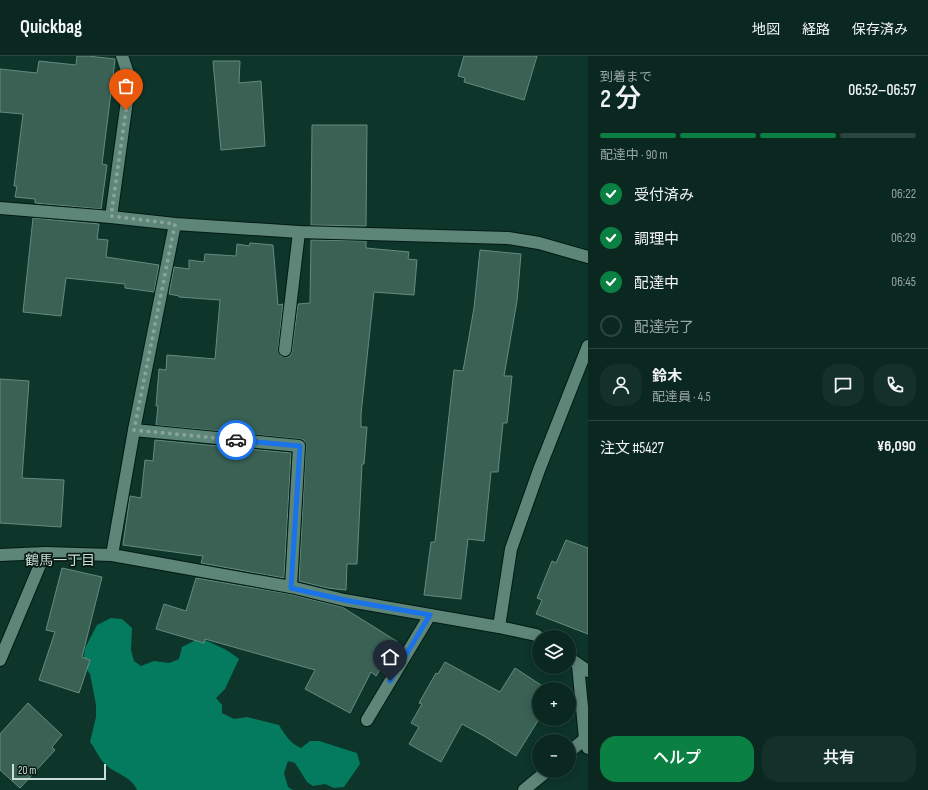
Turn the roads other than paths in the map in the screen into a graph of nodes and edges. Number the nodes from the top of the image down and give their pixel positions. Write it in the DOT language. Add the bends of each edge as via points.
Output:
graph roads {
  1 [pos="122,56"];
  2 [pos="0,208"];
  3 [pos="111,216"];
  4 [pos="175,224"];
  5 [pos="299,232"];
  6 [pos="588,256"];
  7 [pos="588,346"];
  8 [pos="285,350"];
  9 [pos="134,430"];
  10 [pos="45,553"];
  11 [pos="0,555"];
  12 [pos="112,555"];
  13 [pos="291,588"];
  14 [pos="430,615"];
  15 [pos="498,626"];
  16 [pos="532,634"];
  17 [pos="0,660"];
  18 [pos="578,665"];
  19 [pos="367,720"];
  20 [pos="586,744"];
  21 [pos="576,749"];
  22 [pos="539,778"];
  23 [pos="524,790"];
  1 -- 3 [label="street" via="130,79"];
  2 -- 3 [label="street"];
  3 -- 4 [label="street"];
  4 -- 5 [label="street"];
  4 -- 9 [label="street"];
  5 -- 6 [label="street" via="508,238"];
  5 -- 8 [label="street"];
  7 -- 15 [label="street" via="511,549"];
  9 -- 12 [label="street"];
  9 -- 13 [label="street" via="300,446"];
  10 -- 11 [label="street"];
  10 -- 12 [label="street"];
  10 -- 17 [label="street"];
  12 -- 13 [label="street"];
  13 -- 14 [label="street"];
  14 -- 15 [label="street"];
  14 -- 19 [label="street"];
  15 -- 16 [label="street"];
  18 -- 20 [label="street"];
  20 -- 21 [label="street"];
  22 -- 23 [label="street"];
}
